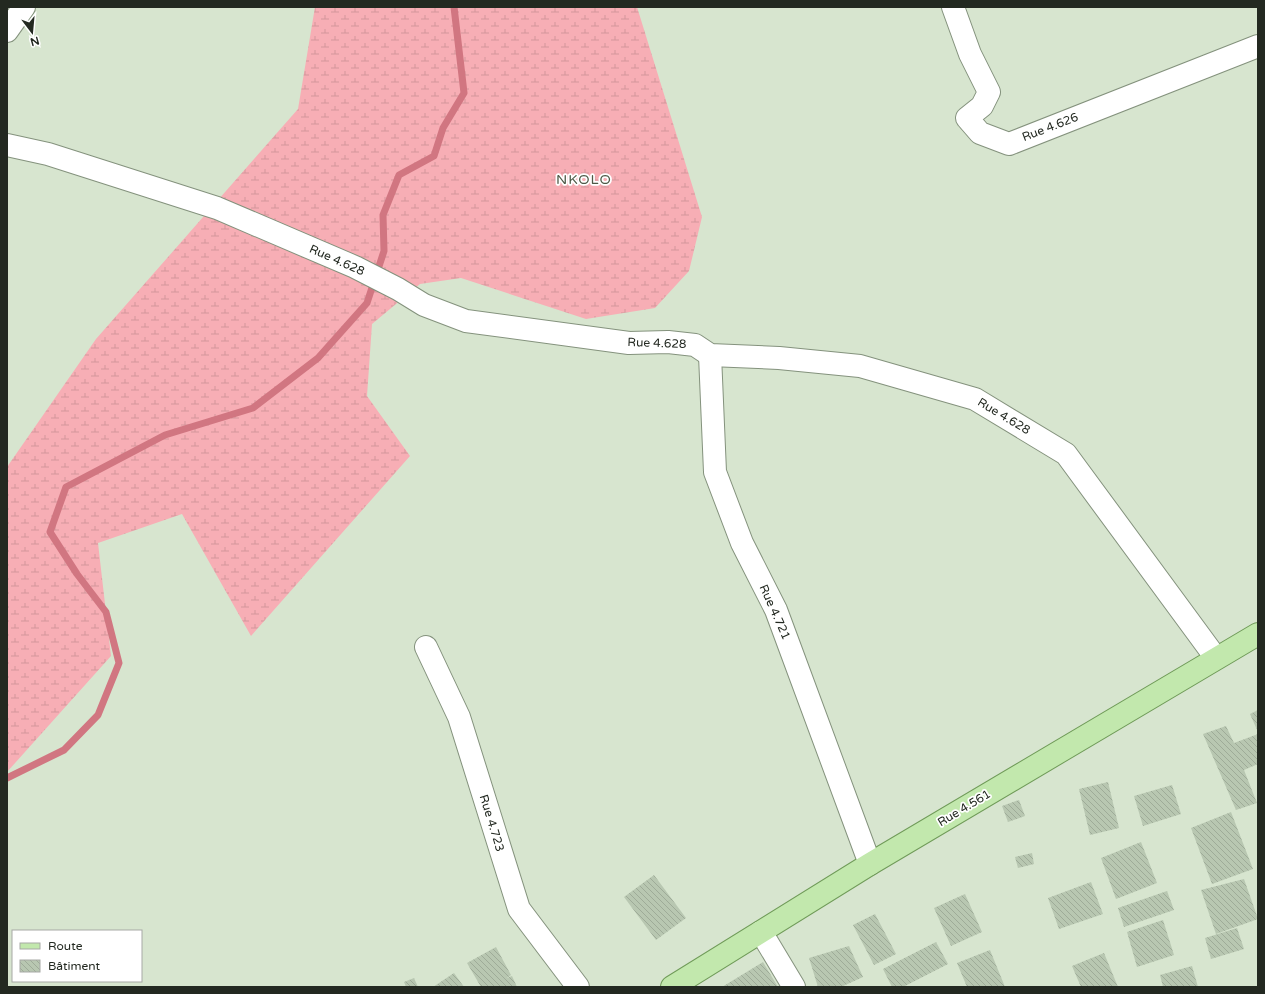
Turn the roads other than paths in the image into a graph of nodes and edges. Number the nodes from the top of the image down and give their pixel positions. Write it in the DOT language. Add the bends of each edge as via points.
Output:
graph roads {
  1 [pos="24,7"];
  2 [pos="953,7"];
  3 [pos="7,31"];
  4 [pos="1258,46"];
  5 [pos="7,145"];
  6 [pos="710,355"];
  7 [pos="1258,634"];
  8 [pos="426,647"];
  9 [pos="1216,658"];
  10 [pos="870,864"];
  11 [pos="761,932"];
  12 [pos="578,987"];
  13 [pos="672,987"];
  14 [pos="794,987"];
  1 -- 3 [label="street"];
  2 -- 4 [label="street, Rue 4.626" via="970,54 989,92 982,106 966,118 980,133 1009,144"];
  5 -- 6 [label="street, Rue 4.628" via="48,154 217,208 355,267 398,289 424,306 466,321 629,343 668,342 695,345"];
  6 -- 9 [label="street, Rue 4.628" via="779,358 860,366 975,399 1066,454"];
  6 -- 10 [label="street, Rue 4.721" via="715,472 742,543 776,610"];
  7 -- 9 [label="main road, Rue 4.561"];
  8 -- 12 [label="street, Rue 4.723" via="459,717 519,909"];
  9 -- 10 [label="main road, Rue 4.561"];
  10 -- 11 [label="main road, Rue 4.561"];
  11 -- 13 [label="main road, Rue 4.561"];
  11 -- 14 [label="street"];
}
